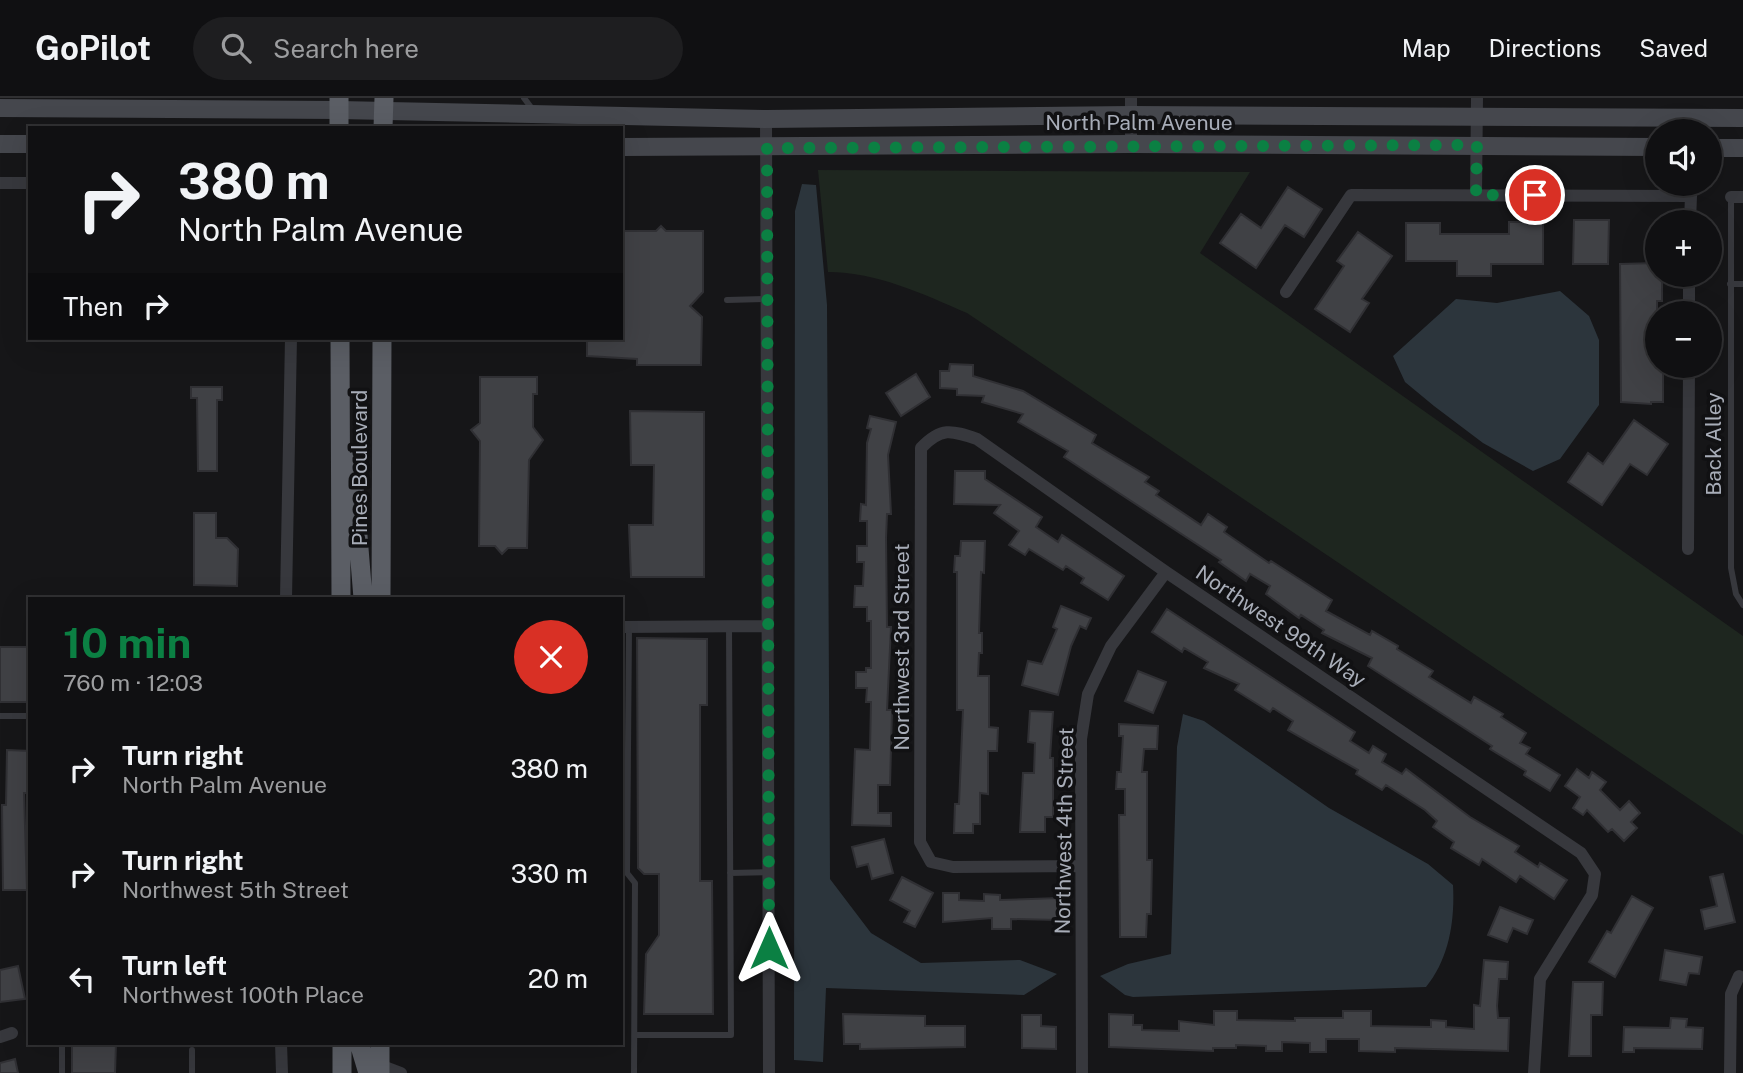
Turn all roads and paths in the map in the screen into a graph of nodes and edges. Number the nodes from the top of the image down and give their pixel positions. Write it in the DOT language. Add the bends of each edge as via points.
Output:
graph roads {
  1 [pos="524,98"];
  2 [pos="1131,107"];
  3 [pos="1477,107"];
  4 [pos="0,108"];
  5 [pos="339,112"];
  6 [pos="384,112"];
  7 [pos="537,114"];
  8 [pos="1743,118"];
  9 [pos="766,119"];
  10 [pos="0,144"];
  11 [pos="28,144"];
  12 [pos="1131,144"];
  13 [pos="1477,145"];
  14 [pos="1645,147"];
  15 [pos="623,148"];
  16 [pos="767,148"];
  17 [pos="1722,148"];
  18 [pos="1743,148"];
  19 [pos="0,183"];
  20 [pos="28,183"];
  21 [pos="1476,195"];
  22 [pos="1737,197"];
  23 [pos="1690,210"];
  24 [pos="1730,284"];
  25 [pos="1743,284"];
  26 [pos="1286,292"];
  27 [pos="768,299"];
  28 [pos="727,300"];
  29 [pos="291,340"];
  30 [pos="340,340"];
  31 [pos="382,340"];
  32 [pos="1689,378"];
  33 [pos="341,403"];
  34 [pos="934,435"];
  35 [pos="1688,549"];
  36 [pos="1166,572"];
  37 [pos="286,597"];
  38 [pos="341,597"];
  39 [pos="363,597"];
  40 [pos="381,597"];
  41 [pos="1743,605"];
  42 [pos="729,625"];
  43 [pos="768,626"];
  44 [pos="625,627"];
  45 [pos="0,716"];
  46 [pos="28,716"];
  47 [pos="1081,866"];
  48 [pos="769,872"];
  49 [pos="730,873"];
  50 [pos="1739,976"];
  51 [pos="635,1035"];
  52 [pos="62,1045"];
  53 [pos="281,1045"];
  54 [pos="342,1045"];
  55 [pos="360,1045"];
  56 [pos="380,1045"];
  57 [pos="192,1050"];
  58 [pos="376,1070"];
  59 [pos="62,1073"];
  60 [pos="192,1073"];
  61 [pos="282,1073"];
  62 [pos="342,1073"];
  63 [pos="401,1073"];
  64 [pos="634,1073"];
  65 [pos="769,1073"];
  66 [pos="1082,1073"];
  67 [pos="1534,1073"];
  68 [pos="1730,1073"];
  1 -- 7 [label="lane"];
  2 -- 3 [label="main road, North Palm Avenue"];
  2 -- 9 [label="main road, North Palm Avenue"];
  2 -- 12 [label="street"];
  3 -- 8 [label="main road, North Palm Avenue"];
  3 -- 13 [label="street"];
  4 -- 5 [label="main road, North Palm Avenue"];
  5 -- 6 [label="main road, North Palm Avenue"];
  6 -- 7 [label="main road, North Palm Avenue"];
  7 -- 9 [label="main road, North Palm Avenue"];
  9 -- 16 [label="street"];
  10 -- 11 [label="main road"];
  12 -- 13 [label="main road, North Palm Avenue"];
  12 -- 16 [label="main road, North Palm Avenue"];
  13 -- 14 [label="main road, North Palm Avenue"];
  13 -- 21 [label="street"];
  15 -- 16 [label="main road, North Palm Avenue"];
  16 -- 27 [label="street"];
  17 -- 18 [label="main road"];
  19 -- 20 [label="street"];
  21 -- 23 [label="street" via="1691,196"];
  21 -- 26 [label="street" via="1351,195"];
  22 -- 24 [label="lane, Back Alley"];
  24 -- 25 [label="lane"];
  24 -- 41 [label="lane, Back Alley" via="1731,568"];
  27 -- 28 [label="lane"];
  27 -- 43 [label="street"];
  29 -- 37 [label="street"];
  30 -- 33 [label="highway, Pines Boulevard"];
  31 -- 40 [label="highway, Pines Boulevard"];
  32 -- 35 [label="street"];
  33 -- 38 [label="highway, Pines Boulevard"];
  33 -- 39 [label="highway" via="350,443"];
  34 -- 36 [label="street, Northwest 99th Way" via="955,431 977,439"];
  34 -- 47 [label="street, Northwest 3rd Street" via="921,448 920,842 931,862 953,867"];
  36 -- 47 [label="street, Northwest 4th Street" via="1111,646 1088,694 1081,739"];
  36 -- 67 [label="street, Northwest 99th Way" via="1581,853 1595,874 1592,895 1540,979"];
  42 -- 43 [label="street"];
  42 -- 44 [label="street"];
  42 -- 49 [label="lane"];
  43 -- 48 [label="street"];
  44 -- 51 [label="lane" via="627,873 635,883"];
  45 -- 46 [label="lane"];
  47 -- 66 [label="street, Northwest 4th Street"];
  48 -- 49 [label="lane"];
  48 -- 65 [label="street"];
  49 -- 51 [label="lane" via="731,1035"];
  50 -- 68 [label="street" via="1731,994"];
  51 -- 64 [label="lane"];
  52 -- 59 [label="lane"];
  53 -- 61 [label="street"];
  54 -- 62 [label="highway"];
  55 -- 58 [label="highway"];
  56 -- 58 [label="highway"];
  57 -- 60 [label="lane"];
  58 -- 63 [label="street"];
}
